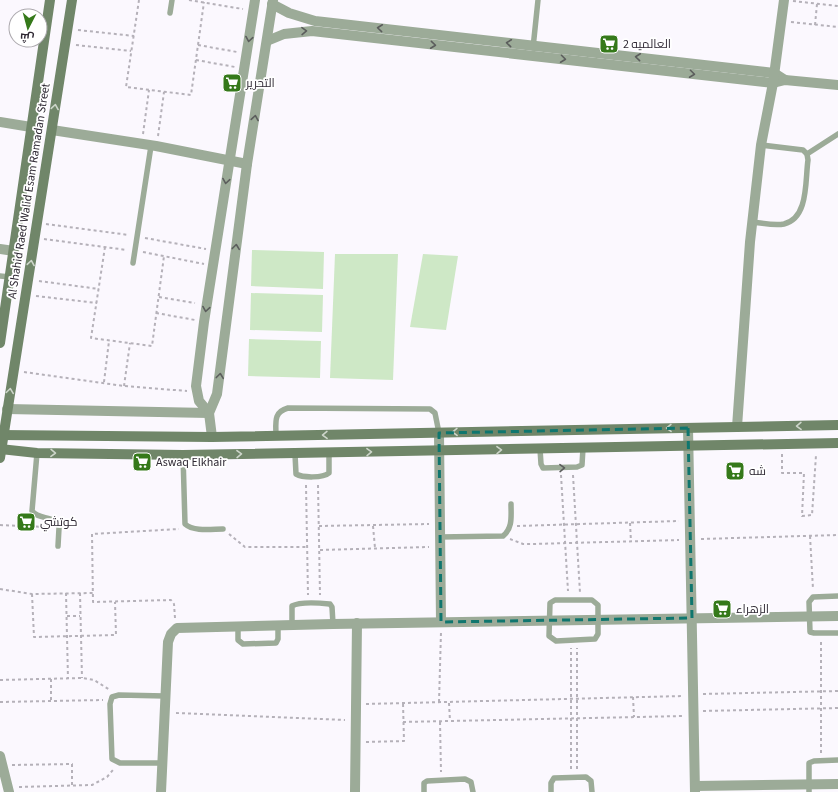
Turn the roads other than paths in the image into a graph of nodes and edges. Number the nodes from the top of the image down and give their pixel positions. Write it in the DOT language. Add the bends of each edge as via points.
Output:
graph roads {
  1 [pos="50,0"];
  2 [pos="72,0"];
  3 [pos="172,0"];
  4 [pos="255,0"];
  5 [pos="538,0"];
  6 [pos="784,0"];
  7 [pos="273,2"];
  8 [pos="170,13"];
  9 [pos="267,41"];
  10 [pos="534,45"];
  11 [pos="532,56"];
  12 [pos="774,73"];
  13 [pos="784,80"];
  14 [pos="773,83"];
  15 [pos="838,84"];
  16 [pos="0,122"];
  17 [pos="31,127"];
  18 [pos="52,130"];
  19 [pos="838,134"];
  20 [pos="149,145"];
  21 [pos="761,145"];
  22 [pos="807,154"];
  23 [pos="229,160"];
  24 [pos="247,164"];
  25 [pos="752,222"];
  26 [pos="0,249"];
  27 [pos="14,251"];
  28 [pos="133,263"];
  29 [pos="5,281"];
  30 [pos="0,343"];
  31 [pos="8,409"];
  32 [pos="209,413"];
  33 [pos="838,425"];
  34 [pos="737,427"];
  35 [pos="688,428"];
  36 [pos="439,433"];
  37 [pos="2,434"];
  38 [pos="276,436"];
  39 [pos="183,437"];
  40 [pos="212,437"];
  41 [pos="838,443"];
  42 [pos="688,446"];
  43 [pos="583,448"];
  44 [pos="540,449"];
  45 [pos="439,451"];
  46 [pos="0,452"];
  47 [pos="37,453"];
  48 [pos="329,453"];
  49 [pos="295,454"];
  50 [pos="183,455"];
  51 [pos="511,504"];
  52 [pos="223,529"];
  53 [pos="440,542"];
  54 [pos="58,546"];
  55 [pos="838,596"];
  56 [pos="809,616"];
  57 [pos="838,616"];
  58 [pos="692,618"];
  59 [pos="549,620"];
  60 [pos="598,620"];
  61 [pos="441,622"];
  62 [pos="357,623"];
  63 [pos="292,624"];
  64 [pos="333,624"];
  65 [pos="278,625"];
  66 [pos="238,626"];
  67 [pos="838,633"];
  68 [pos="165,696"];
  69 [pos="838,760"];
  70 [pos="2,761"];
  71 [pos="161,763"];
  72 [pos="838,784"];
  73 [pos="808,788"];
  74 [pos="695,789"];
  75 [pos="9,790"];
  76 [pos="161,792"];
  77 [pos="356,792"];
  78 [pos="424,792"];
  79 [pos="473,792"];
  80 [pos="551,792"];
  81 [pos="592,792"];
  1 -- 17 [label="street, Al Shahid Raed Walid Esam Ramadan Street"];
  18 -- 2 [label="street, Al Shahid Raed Walid Esam Ramadan Street, one-way"];
  3 -- 8 [label="lane"];
  4 -- 23 [label="street, one-way"];
  5 -- 10 [label="lane"];
  6 -- 12 [label="street"];
  7 -- 9 [label="street"];
  10 -- 7 [label="street, one-way" via="315,21 293,15"];
  9 -- 11 [label="street, one-way" via="284,34 312,31"];
  24 -- 9 [label="street, one-way"];
  10 -- 11 [label="lane"];
  12 -- 10 [label="street, one-way"];
  11 -- 14 [label="street, one-way"];
  12 -- 13 [label="street"];
  12 -- 14 [label="street"];
  13 -- 14 [label="street"];
  13 -- 15 [label="street"];
  14 -- 21 [label="street"];
  16 -- 17 [label="street"];
  17 -- 27 [label="street, Al Shahid Raed Walid Esam Ramadan Street"];
  18 -- 20 [label="street"];
  31 -- 18 [label="street, Al Shahid Raed Walid Esam Ramadan Street, one-way"];
  19 -- 22 [label="lane"];
  20 -- 23 [label="street"];
  20 -- 28 [label="lane"];
  21 -- 22 [label="lane" via="800,149"];
  21 -- 25 [label="street"];
  22 -- 25 [label="lane" via="802,203 798,214 783,224"];
  23 -- 24 [label="street"];
  23 -- 32 [label="street, one-way" via="206,306 196,392 199,401"];
  32 -- 24 [label="street, one-way" via="217,394"];
  25 -- 34 [label="street"];
  26 -- 27 [label="street"];
  27 -- 29 [label="street, Al Shahid Raed Walid Esam Ramadan Street"];
  29 -- 30 [label="street, Al Shahid Raed Walid Esam Ramadan Street"];
  31 -- 32 [label="street"];
  31 -- 37 [label="street, Al Shahid Raed Walid Esam Ramadan Street"];
  32 -- 40 [label="street"];
  33 -- 34 [label="street, one-way"];
  34 -- 35 [label="street"];
  35 -- 36 [label="street, one-way"];
  35 -- 42 [label="street"];
  36 -- 38 [label="street, one-way"];
  36 -- 38 [label="lane" via="435,413 430,409 288,408 276,415"];
  36 -- 45 [label="street"];
  37 -- 39 [label="street"];
  37 -- 46 [label="street, Al Shahid Raed Walid Esam Ramadan Street"];
  38 -- 40 [label="street"];
  39 -- 40 [label="street"];
  39 -- 50 [label="street"];
  41 -- 42 [label="street"];
  42 -- 43 [label="street"];
  42 -- 58 [label="street"];
  43 -- 44 [label="street"];
  44 -- 43 [label="lane, one-way" via="542,466 573,468 582,465"];
  45 -- 44 [label="street, one-way"];
  48 -- 45 [label="street, one-way"];
  45 -- 53 [label="street"];
  46 -- 47 [label="street"];
  47 -- 50 [label="street, one-way"];
  47 -- 54 [label="lane" via="32,511 36,515 54,520 59,528"];
  48 -- 49 [label="street"];
  48 -- 49 [label="lane" via="328,473 318,476 296,474"];
  50 -- 49 [label="street, one-way"];
  50 -- 52 [label="lane" via="185,524 195,529"];
  51 -- 53 [label="lane" via="511,526 503,536"];
  53 -- 61 [label="street"];
  55 -- 56 [label="lane" via="813,597 808,602"];
  56 -- 57 [label="street"];
  56 -- 58 [label="street"];
  56 -- 67 [label="lane" via="810,632"];
  58 -- 60 [label="street"];
  58 -- 74 [label="street"];
  59 -- 60 [label="street"];
  59 -- 60 [label="lane" via="550,603 555,600 592,600 596,602"];
  59 -- 60 [label="lane" via="550,638 556,641 574,641 595,639 598,634"];
  59 -- 61 [label="street"];
  61 -- 62 [label="street"];
  62 -- 64 [label="street"];
  62 -- 77 [label="street"];
  63 -- 64 [label="street"];
  63 -- 64 [label="lane" via="292,606 296,604 332,605"];
  63 -- 65 [label="street"];
  65 -- 66 [label="street"];
  65 -- 66 [label="lane" via="276,643 243,644 238,640"];
  66 -- 68 [label="street" via="177,628 168,642"];
  68 -- 71 [label="street"];
  68 -- 71 [label="lane" via="115,695 110,700 111,755 115,762"];
  69 -- 73 [label="lane" via="809,763"];
  70 -- 75 [label="street"];
  71 -- 76 [label="street"];
  72 -- 73 [label="street"];
  73 -- 74 [label="street"];
  78 -- 79 [label="lane" via="424,783 442,780 469,780"];
  80 -- 81 [label="lane" via="554,778 574,777 590,779"];
}
